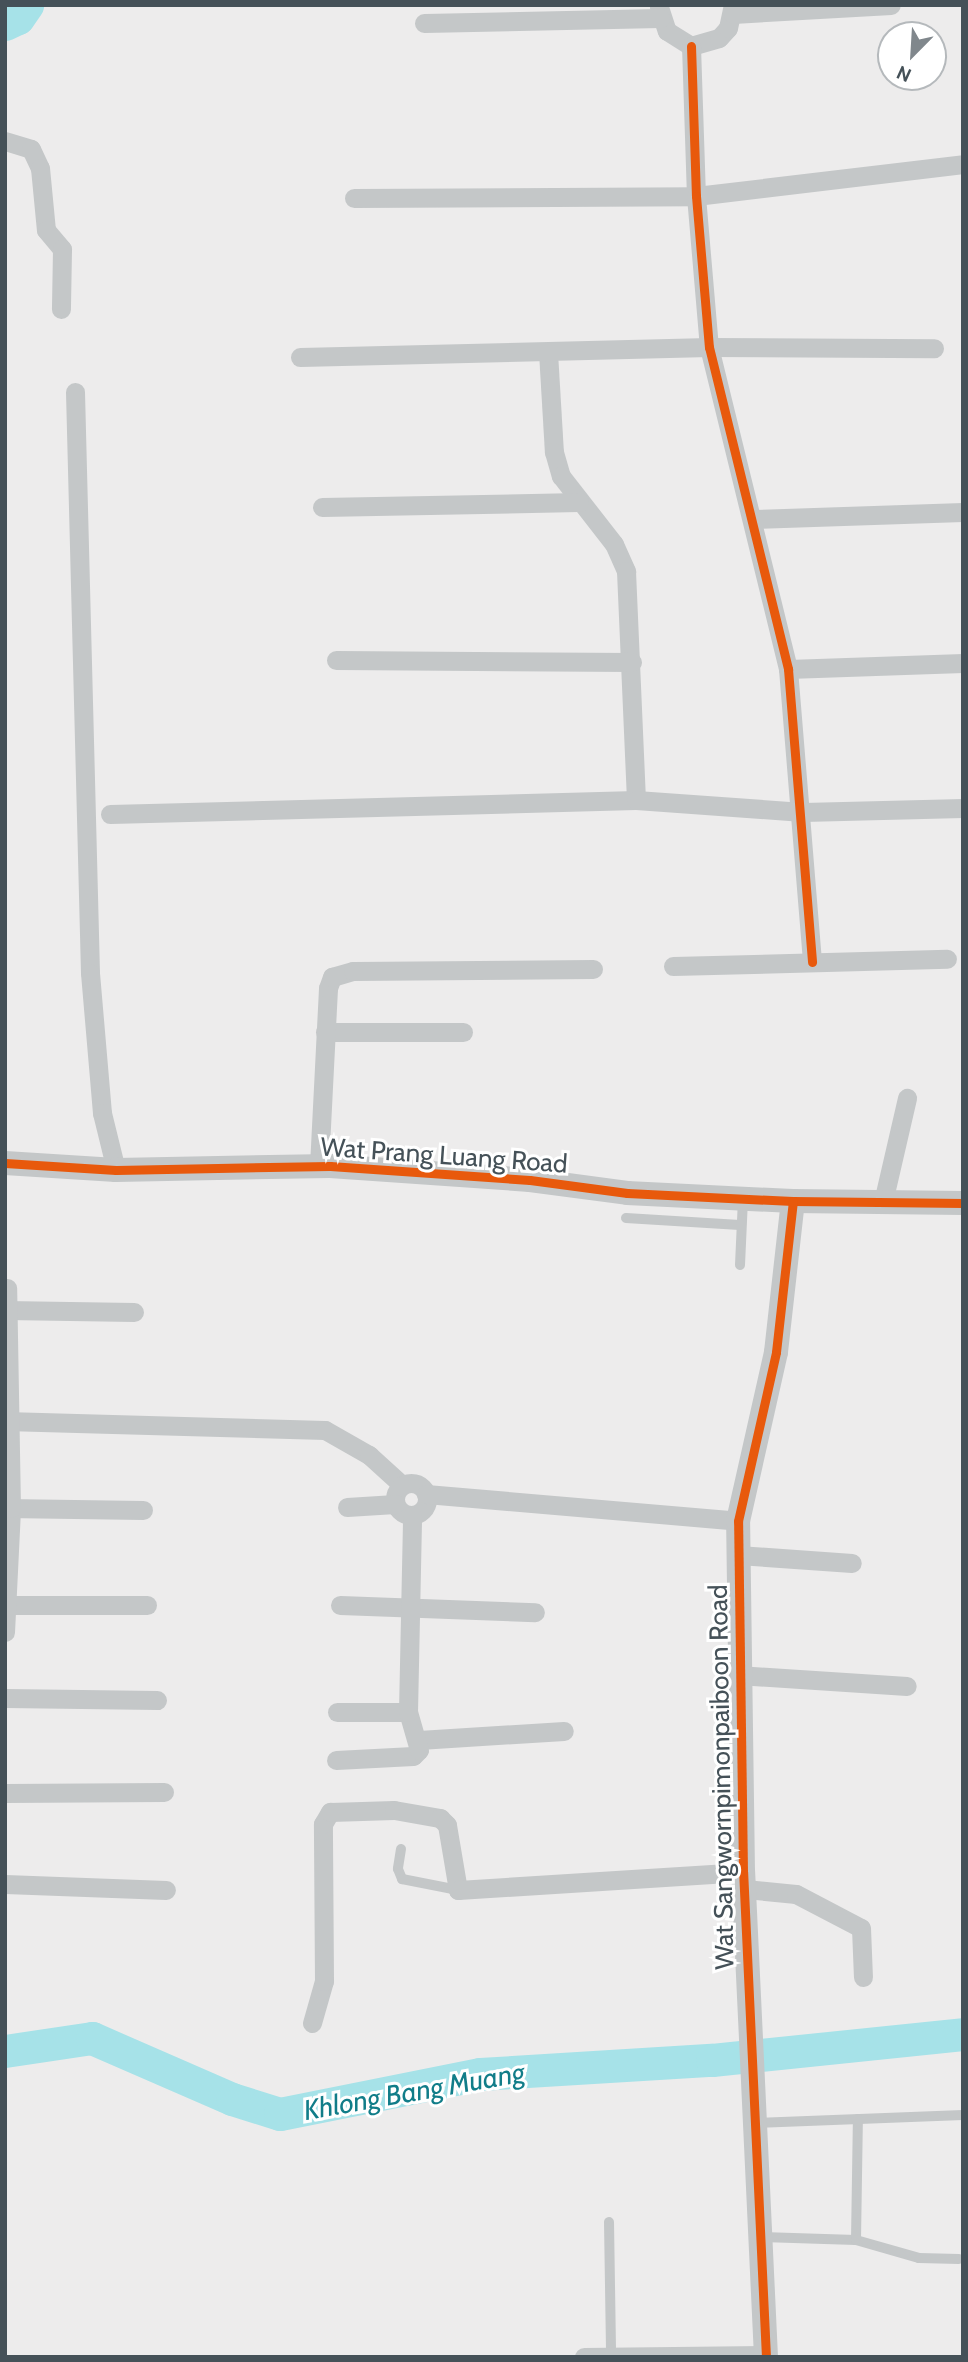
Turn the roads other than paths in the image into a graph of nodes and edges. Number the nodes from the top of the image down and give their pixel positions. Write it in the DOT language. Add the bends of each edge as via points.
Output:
graph roads {
  1 [pos="891,5"];
  2 [pos="733,10"];
  3 [pos="660,12"];
  4 [pos="425,23"];
  5 [pos="691,46"];
  6 [pos="5,141"];
  7 [pos="963,164"];
  8 [pos="696,196"];
  9 [pos="354,198"];
  10 [pos="61,309"];
  11 [pos="709,347"];
  12 [pos="934,348"];
  13 [pos="548,352"];
  14 [pos="300,357"];
  15 [pos="75,392"];
  16 [pos="579,502"];
  17 [pos="322,507"];
  18 [pos="963,512"];
  19 [pos="754,519"];
  20 [pos="336,660"];
  21 [pos="632,662"];
  22 [pos="963,663"];
  23 [pos="788,669"];
  24 [pos="636,800"];
  25 [pos="963,808"];
  26 [pos="803,812"];
  27 [pos="110,814"];
  28 [pos="947,959"];
  29 [pos="812,962"];
  30 [pos="673,966"];
  31 [pos="593,969"];
  32 [pos="325,1032"];
  33 [pos="463,1032"];
  34 [pos="907,1098"];
  35 [pos="5,1163"];
  36 [pos="319,1166"];
  37 [pos="116,1170"];
  38 [pos="743,1198"];
  39 [pos="793,1202"];
  40 [pos="883,1202"];
  41 [pos="963,1203"];
  42 [pos="626,1218"];
  43 [pos="740,1225"];
  44 [pos="740,1265"];
  45 [pos="7,1288"];
  46 [pos="6,1310"];
  47 [pos="134,1312"];
  48 [pos="8,1422"];
  49 [pos="402,1485"];
  50 [pos="426,1494"];
  51 [pos="395,1504"];
  52 [pos="347,1507"];
  53 [pos="8,1508"];
  54 [pos="143,1510"];
  55 [pos="412,1516"];
  56 [pos="738,1521"];
  57 [pos="738,1555"];
  58 [pos="852,1563"];
  59 [pos="7,1605"];
  60 [pos="147,1605"];
  61 [pos="340,1605"];
  62 [pos="408,1605"];
  63 [pos="535,1612"];
  64 [pos="5,1632"];
  65 [pos="738,1675"];
  66 [pos="907,1686"];
  67 [pos="5,1698"];
  68 [pos="157,1700"];
  69 [pos="337,1712"];
  70 [pos="408,1712"];
  71 [pos="564,1731"];
  72 [pos="419,1740"];
  73 [pos="336,1760"];
  74 [pos="164,1792"];
  75 [pos="5,1793"];
  76 [pos="401,1849"];
  77 [pos="744,1881"];
  78 [pos="5,1884"];
  79 [pos="458,1889"];
  80 [pos="166,1890"];
  81 [pos="863,1977"];
  82 [pos="312,2023"];
  83 [pos="963,2115"];
  84 [pos="858,2119"];
  85 [pos="752,2124"];
  86 [pos="609,2222"];
  87 [pos="758,2237"];
  88 [pos="856,2240"];
  89 [pos="959,2259"];
  90 [pos="624,2356"];
  91 [pos="766,2356"];
  92 [pos="584,2357"];
  1 -- 2 [label="street"];
  2 -- 5 [label="street" via="719,38"];
  3 -- 4 [label="street"];
  3 -- 5 [label="street" via="667,31"];
  5 -- 8 [label="street"];
  6 -- 10 [label="street" via="31,149 40,167 46,230 61,249"];
  7 -- 8 [label="street"];
  8 -- 9 [label="street"];
  8 -- 11 [label="street"];
  11 -- 12 [label="street"];
  11 -- 13 [label="street"];
  11 -- 19 [label="street"];
  13 -- 14 [label="street"];
  13 -- 16 [label="street" via="554,452 561,476"];
  15 -- 37 [label="street" via="90,973 102,1113"];
  16 -- 17 [label="street"];
  16 -- 21 [label="street" via="614,544 626,571"];
  18 -- 19 [label="street"];
  19 -- 23 [label="street"];
  20 -- 21 [label="street"];
  21 -- 24 [label="street"];
  22 -- 23 [label="street"];
  23 -- 26 [label="street"];
  24 -- 26 [label="street"];
  24 -- 27 [label="street"];
  25 -- 26 [label="street"];
  26 -- 29 [label="street"];
  28 -- 29 [label="street"];
  29 -- 30 [label="street"];
  31 -- 32 [label="street" via="339,974 328,988"];
  32 -- 33 [label="street"];
  32 -- 36 [label="street"];
  34 -- 40 [label="street"];
  35 -- 37 [label="street, Wat Prang Luang Road"];
  36 -- 37 [label="street, Wat Prang Luang Road"];
  36 -- 38 [label="street, Wat Prang Luang Road"];
  38 -- 39 [label="street, Wat Prang Luang Road"];
  38 -- 43 [label="lane"];
  39 -- 40 [label="street, Wat Prang Luang Road"];
  39 -- 56 [label="street, Wat Sangwornpimonpaiboon Road" via="776,1352"];
  40 -- 41 [label="street, Wat Prang Luang Road"];
  42 -- 43 [label="lane"];
  43 -- 44 [label="lane"];
  45 -- 46 [label="street"];
  46 -- 47 [label="street"];
  46 -- 48 [label="street"];
  48 -- 49 [label="street" via="325,1430 369,1455"];
  48 -- 53 [label="street"];
  49 -- 50 [label="street" via="417,1484"];
  49 -- 51 [label="street"];
  50 -- 55 [label="street" via="424,1509"];
  50 -- 56 [label="street"];
  51 -- 52 [label="street"];
  51 -- 55 [label="street"];
  53 -- 54 [label="street"];
  53 -- 59 [label="street"];
  55 -- 62 [label="street"];
  56 -- 57 [label="street, Wat Sangwornpimonpaiboon Road"];
  57 -- 58 [label="street"];
  57 -- 65 [label="street, Wat Sangwornpimonpaiboon Road"];
  59 -- 60 [label="street"];
  59 -- 64 [label="street"];
  61 -- 62 [label="street"];
  62 -- 63 [label="street"];
  62 -- 70 [label="street"];
  65 -- 66 [label="street"];
  65 -- 77 [label="street, Wat Sangwornpimonpaiboon Road"];
  67 -- 68 [label="street"];
  69 -- 70 [label="street"];
  70 -- 72 [label="street"];
  71 -- 72 [label="street"];
  72 -- 73 [label="street" via="413,1756"];
  74 -- 75 [label="street"];
  76 -- 79 [label="lane" via="398,1869 402,1880"];
  77 -- 79 [label="street"];
  77 -- 81 [label="street" via="796,1894 861,1928"];
  77 -- 85 [label="street, Wat Sangwornpimonpaiboon Road"];
  78 -- 80 [label="street"];
  79 -- 82 [label="street" via="447,1825 440,1818 394,1810 330,1812 323,1824 324,1981"];
  83 -- 84 [label="lane"];
  84 -- 85 [label="lane"];
  84 -- 88 [label="lane"];
  85 -- 87 [label="street, Wat Sangwornpimonpaiboon Road"];
  86 -- 90 [label="lane"];
  87 -- 88 [label="lane"];
  87 -- 91 [label="street, Wat Sangwornpimonpaiboon Road"];
  88 -- 89 [label="lane" via="919,2258"];
  90 -- 91 [label="street"];
  90 -- 92 [label="street"];
}
